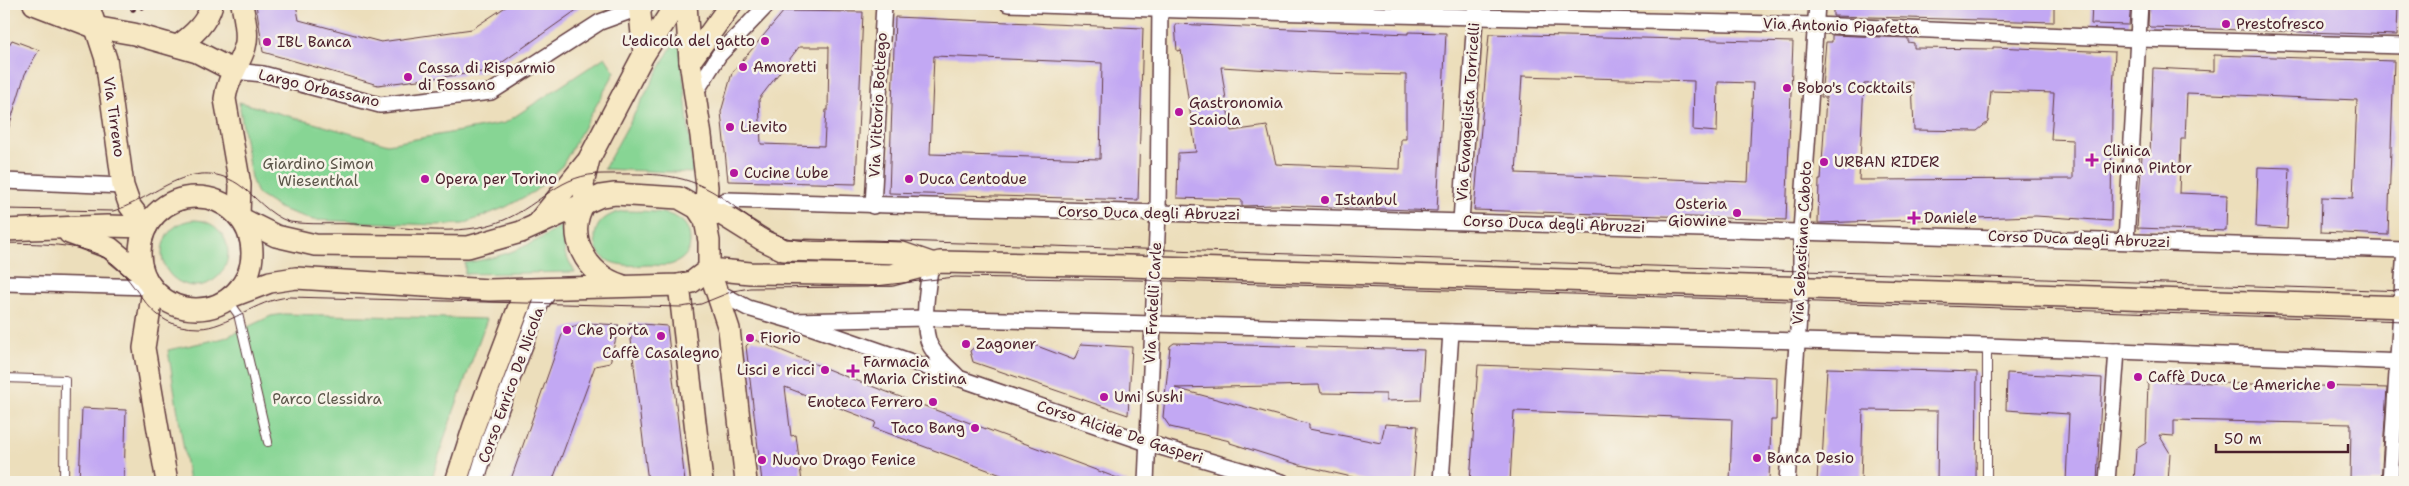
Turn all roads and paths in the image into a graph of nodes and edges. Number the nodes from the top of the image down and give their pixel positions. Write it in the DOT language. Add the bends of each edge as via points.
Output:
graph roads {
  1 [pos="34,4"];
  2 [pos="88,4"];
  3 [pos="212,4"];
  4 [pos="242,4"];
  5 [pos="676,4"];
  6 [pos="686,4"];
  7 [pos="731,4"];
  8 [pos="768,4"];
  9 [pos="884,4"];
  10 [pos="1008,4"];
  11 [pos="1817,4"];
  12 [pos="2140,4"];
  13 [pos="642,5"];
  14 [pos="1160,6"];
  15 [pos="1475,10"];
  16 [pos="1815,25"];
  17 [pos="94,27"];
  18 [pos="2138,39"];
  19 [pos="178,46"];
  20 [pos="2405,46"];
  21 [pos="644,54"];
  22 [pos="690,62"];
  23 [pos="230,78"];
  24 [pos="695,93"];
  25 [pos="589,159"];
  26 [pos="4,181"];
  27 [pos="123,186"];
  28 [pos="585,202"];
  29 [pos="873,206"];
  30 [pos="709,208"];
  31 [pos="1158,213"];
  32 [pos="240,217"];
  33 [pos="1460,221"];
  34 [pos="534,226"];
  35 [pos="146,227"];
  36 [pos="57,229"];
  37 [pos="4,230"];
  38 [pos="1801,231"];
  39 [pos="2126,241"];
  40 [pos="2405,249"];
  41 [pos="931,263"];
  42 [pos="1155,267"];
  43 [pos="750,273"];
  44 [pos="694,278"];
  45 [pos="4,283"];
  46 [pos="624,285"];
  47 [pos="1801,288"];
  48 [pos="551,290"];
  49 [pos="150,291"];
  50 [pos="526,291"];
  51 [pos="230,298"];
  52 [pos="722,300"];
  53 [pos="2403,307"];
  54 [pos="926,318"];
  55 [pos="793,321"];
  56 [pos="1152,325"];
  57 [pos="1451,332"];
  58 [pos="1796,341"];
  59 [pos="1987,346"];
  60 [pos="2116,351"];
  61 [pos="2402,362"];
  62 [pos="4,378"];
  63 [pos="960,379"];
  64 [pos="268,442"];
  65 [pos="1147,443"];
  66 [pos="64,482"];
  67 [pos="167,482"];
  68 [pos="456,482"];
  69 [pos="476,482"];
  70 [pos="702,482"];
  71 [pos="746,482"];
  72 [pos="1146,482"];
  73 [pos="1282,482"];
  74 [pos="1440,482"];
  75 [pos="1787,482"];
  76 [pos="1987,482"];
  77 [pos="2107,482"];
  78 [pos="2390,482"];
  1 -- 17 [label="main road"];
  2 -- 17 [label="main road, Via Tirreno"];
  3 -- 19 [label="main road" via="200,26"];
  4 -- 23 [label="main road" via="247,36"];
  5 -- 21 [label="main road"];
  6 -- 22 [label="main road"];
  7 -- 22 [label="main road"];
  8 -- 24 [label="street" via="719,54"];
  9 -- 29 [label="street, Via Vittorio Bottego"];
  10 -- 14 [label="street, Via Antonio Pigafetta"];
  11 -- 16 [label="street, Via Sebastiano Caboto"];
  12 -- 18 [label="street"];
  13 -- 21 [label="main road"];
  13 -- 23 [label="street, Largo Orbassano" via="600,22 491,92 380,105 264,74"];
  14 -- 15 [label="street, Via Antonio Pigafetta"];
  14 -- 31 [label="street, Via Fratelli Carle"];
  15 -- 16 [label="street, Via Antonio Pigafetta"];
  15 -- 33 [label="street, Via Evangelista Torricelli"];
  16 -- 18 [label="street, Via Antonio Pigafetta"];
  16 -- 38 [label="street, Via Sebastiano Caboto"];
  17 -- 19 [label="main road"];
  17 -- 27 [label="main road, Via Tirreno" via="106,59"];
  18 -- 20 [label="street, Via Antonio Pigafetta"];
  18 -- 39 [label="street"];
  19 -- 23 [label="main road" via="212,59"];
  21 -- 25 [label="main road"];
  22 -- 24 [label="main road"];
  23 -- 32 [label="main road" via="225,99 240,185"];
  24 -- 30 [label="main road"];
  25 -- 28 [label="main road" via="583,184"];
  25 -- 34 [label="main road"];
  26 -- 27 [label="street"];
  27 -- 35 [label="main road, Via Tirreno" via="130,206"];
  28 -- 30 [label="main road" via="615,194 679,198"];
  28 -- 34 [label="main road"];
  28 -- 46 [label="main road" via="577,216 582,254 607,281"];
  29 -- 30 [label="street, Corso Duca degli Abruzzi" via="726,200"];
  29 -- 31 [label="street, Corso Duca degli Abruzzi"];
  30 -- 41 [label="main road" via="784,250 902,253"];
  30 -- 44 [label="main road" via="709,241"];
  31 -- 33 [label="street, Corso Duca degli Abruzzi"];
  31 -- 42 [label="street, Via Fratelli Carle"];
  32 -- 34 [label="main road" via="276,236 315,245 468,247"];
  32 -- 35 [label="main road" via="227,205 191,196 160,209"];
  32 -- 51 [label="main road" via="251,240 252,262 246,282"];
  33 -- 38 [label="street, Corso Duca degli Abruzzi"];
  35 -- 36 [label="main road"];
  35 -- 49 [label="main road" via="140,252"];
  36 -- 37 [label="main road"];
  36 -- 49 [label="main road" via="110,248"];
  38 -- 39 [label="street, Corso Duca degli Abruzzi"];
  38 -- 47 [label="street, Via Sebastiano Caboto"];
  39 -- 40 [label="street, Corso Duca degli Abruzzi"];
  40 -- 53 [label="street"];
  41 -- 42 [label="main road"];
  41 -- 43 [label="main road" via="891,275"];
  41 -- 54 [label="street, Corso Alcide De Gasperi"];
  42 -- 47 [label="main road"];
  42 -- 56 [label="street, Via Fratelli Carle"];
  43 -- 44 [label="main road"];
  43 -- 52 [label="main road" via="733,283"];
  44 -- 46 [label="main road"];
  44 -- 52 [label="main road"];
  44 -- 70 [label="main road"];
  45 -- 49 [label="street"];
  46 -- 48 [label="main road"];
  47 -- 53 [label="main road"];
  47 -- 58 [label="street, Via Sebastiano Caboto"];
  48 -- 50 [label="main road"];
  48 -- 69 [label="street, Corso Enrico De Nicola" via="541,303"];
  49 -- 51 [label="main road" via="186,309 209,308"];
  49 -- 67 [label="main road" via="144,348"];
  50 -- 51 [label="main road" via="296,278 270,282"];
  50 -- 68 [label="main road, Corso Enrico De Nicola"];
  51 -- 64 [label="lane" via="238,314"];
  52 -- 55 [label="street, Corso Alcide De Gasperi"];
  52 -- 71 [label="main road"];
  53 -- 61 [label="street"];
  54 -- 55 [label="street"];
  54 -- 56 [label="street"];
  54 -- 63 [label="street, Corso Alcide De Gasperi" via="928,341"];
  55 -- 63 [label="street, Corso Alcide De Gasperi"];
  56 -- 57 [label="street"];
  56 -- 65 [label="street, Via Fratelli Carle"];
  57 -- 58 [label="street"];
  57 -- 74 [label="street"];
  58 -- 59 [label="street"];
  58 -- 75 [label="street, Via Sebastiano Caboto"];
  59 -- 60 [label="street"];
  59 -- 76 [label="lane"];
  60 -- 61 [label="street"];
  60 -- 77 [label="street"];
  61 -- 78 [label="street"];
  62 -- 66 [label="lane" via="65,380"];
  63 -- 65 [label="street, Corso Alcide De Gasperi"];
  65 -- 72 [label="street, Via Fratelli Carle"];
  65 -- 73 [label="street, Corso Alcide De Gasperi"];
}
